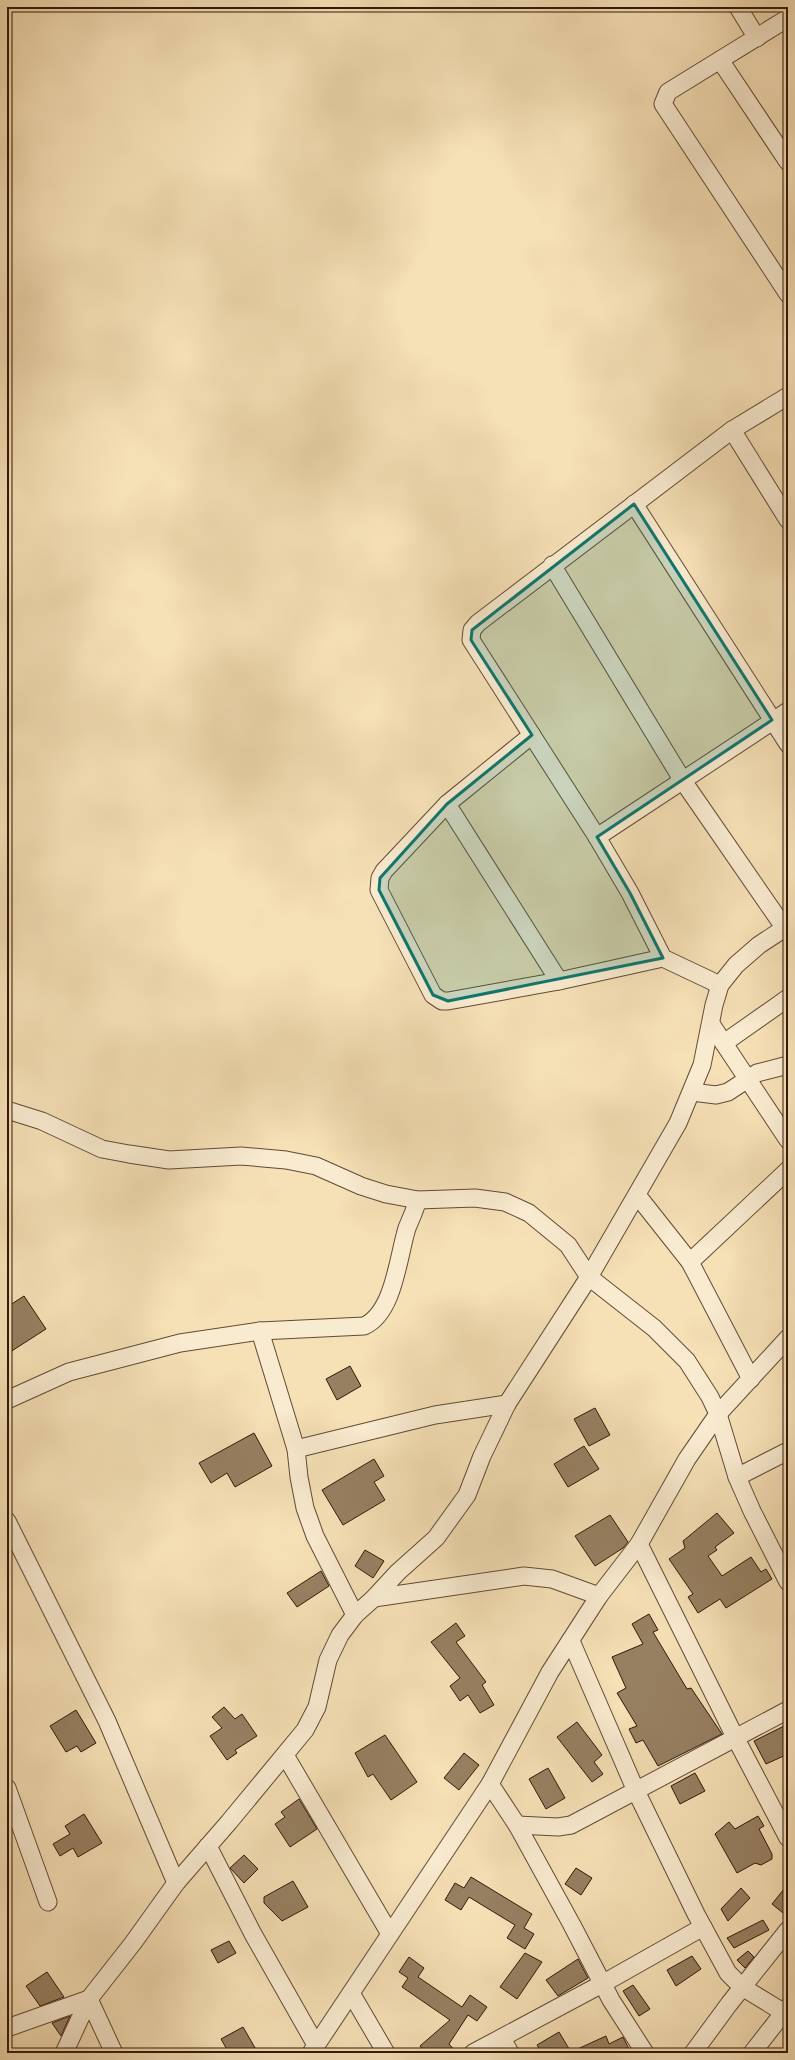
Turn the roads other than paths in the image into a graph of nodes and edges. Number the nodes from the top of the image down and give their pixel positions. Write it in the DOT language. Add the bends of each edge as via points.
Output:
graph roads {
  1 [pos="738,7"];
  2 [pos="788,18"];
  3 [pos="757,38"];
  4 [pos="720,60"];
  5 [pos="788,162"];
  6 [pos="788,294"];
  7 [pos="788,396"];
  8 [pos="732,430"];
  9 [pos="634,504"];
  10 [pos="788,520"];
  11 [pos="552,566"];
  12 [pos="788,711"];
  13 [pos="772,720"];
  14 [pos="532,736"];
  15 [pos="788,744"];
  16 [pos="683,781"];
  17 [pos="447,804"];
  18 [pos="597,837"];
  19 [pos="787,929"];
  20 [pos="663,958"];
  21 [pos="559,981"];
  22 [pos="720,985"];
  23 [pos="788,998"];
  24 [pos="711,1024"];
  25 [pos="724,1043"];
  26 [pos="788,1065"];
  27 [pos="748,1080"];
  28 [pos="692,1092"];
  29 [pos="7,1110"];
  30 [pos="788,1140"];
  31 [pos="788,1170"];
  32 [pos="638,1195"];
  33 [pos="418,1200"];
  34 [pos="690,1262"];
  35 [pos="589,1277"];
  36 [pos="260,1331"];
  37 [pos="788,1338"];
  38 [pos="750,1378"];
  39 [pos="7,1400"];
  40 [pos="507,1404"];
  41 [pos="718,1414"];
  42 [pos="296,1449"];
  43 [pos="788,1451"];
  44 [pos="737,1477"];
  45 [pos="7,1521"];
  46 [pos="639,1544"];
  47 [pos="788,1582"];
  48 [pos="599,1596"];
  49 [pos="374,1598"];
  50 [pos="355,1615"];
  51 [pos="571,1642"];
  52 [pos="788,1710"];
  53 [pos="735,1738"];
  54 [pos="285,1755"];
  55 [pos="490,1784"];
  56 [pos="7,1788"];
  57 [pos="636,1791"];
  58 [pos="517,1825"];
  59 [pos="788,1838"];
  60 [pos="208,1846"];
  61 [pos="176,1883"];
  62 [pos="48,1902"];
  63 [pos="703,1927"];
  64 [pos="788,1930"];
  65 [pos="390,1934"];
  66 [pos="602,1984"];
  67 [pos="742,1987"];
  68 [pos="351,1993"];
  69 [pos="89,1999"];
  70 [pos="786,2010"];
  71 [pos="7,2028"];
  72 [pos="502,2038"];
  73 [pos="313,2049"];
  74 [pos="64,2053"];
  75 [pos="114,2053"];
  76 [pos="386,2053"];
  77 [pos="474,2053"];
  78 [pos="510,2053"];
  79 [pos="645,2053"];
  80 [pos="693,2053"];
  81 [pos="752,2053"];
  1 -- 3 [label="street"];
  2 -- 3 [label="street"];
  3 -- 4 [label="street"];
  4 -- 5 [label="street"];
  4 -- 6 [label="street" via="668,92 662,104"];
  7 -- 8 [label="street"];
  8 -- 9 [label="street"];
  8 -- 10 [label="street"];
  9 -- 11 [label="street"];
  9 -- 13 [label="street"];
  11 -- 14 [label="street" via="478,623 471,634 471,640"];
  11 -- 16 [label="street"];
  12 -- 13 [label="street"];
  13 -- 15 [label="street"];
  13 -- 16 [label="street"];
  14 -- 17 [label="street"];
  14 -- 18 [label="street"];
  16 -- 18 [label="street"];
  16 -- 19 [label="street"];
  17 -- 21 [label="street"];
  17 -- 21 [label="street" via="384,871 379,883 379,890 433,995 442,1001 448,1001"];
  18 -- 20 [label="street" via="630,893"];
  19 -- 22 [label="street" via="759,945 736,965"];
  20 -- 21 [label="street"];
  20 -- 22 [label="street"];
  22 -- 24 [label="street"];
  23 -- 25 [label="street"];
  24 -- 25 [label="street"];
  24 -- 28 [label="street" via="702,1065"];
  25 -- 27 [label="street"];
  26 -- 27 [label="street" via="766,1070"];
  27 -- 28 [label="street" via="728,1092 716,1095"];
  27 -- 30 [label="street"];
  28 -- 32 [label="street"];
  29 -- 33 [label="street" via="42,1121 108,1150 169,1160 241,1156 286,1160 316,1166 386,1194"];
  31 -- 34 [label="street"];
  32 -- 34 [label="street"];
  32 -- 35 [label="street"];
  33 -- 35 [label="street" via="475,1198 505,1202 529,1213 568,1245"];
  33 -- 36 [label="street" via="407,1229 391,1290 373,1322 364,1326"];
  34 -- 38 [label="street"];
  35 -- 40 [label="street"];
  35 -- 41 [label="street" via="654,1328 687,1361"];
  36 -- 39 [label="street" via="180,1342 69,1372"];
  36 -- 42 [label="street"];
  37 -- 38 [label="street"];
  38 -- 41 [label="street"];
  40 -- 42 [label="street" via="435,1415"];
  40 -- 49 [label="street" via="467,1495 453,1517 436,1538"];
  41 -- 44 [label="street"];
  41 -- 46 [label="street"];
  42 -- 50 [label="street" via="305,1508 315,1536"];
  43 -- 44 [label="street"];
  44 -- 47 [label="street"];
  45 -- 61 [label="street" via="107,1721"];
  46 -- 48 [label="street"];
  46 -- 53 [label="street"];
  48 -- 49 [label="street" via="552,1579 524,1576"];
  48 -- 51 [label="street"];
  49 -- 50 [label="street"];
  50 -- 54 [label="street" via="340,1634 328,1660 317,1707 305,1730"];
  51 -- 55 [label="street" via="550,1672"];
  51 -- 57 [label="street"];
  52 -- 53 [label="street"];
  53 -- 57 [label="street"];
  53 -- 59 [label="street"];
  54 -- 60 [label="street"];
  54 -- 65 [label="street"];
  55 -- 58 [label="street"];
  55 -- 65 [label="street"];
  56 -- 62 [label="street"];
  57 -- 58 [label="street" via="571,1824 558,1827"];
  57 -- 63 [label="street"];
  58 -- 66 [label="street"];
  60 -- 61 [label="street"];
  60 -- 73 [label="street"];
  61 -- 69 [label="street" via="133,1944"];
  63 -- 66 [label="street"];
  63 -- 67 [label="street" via="728,1973"];
  64 -- 67 [label="street"];
  65 -- 68 [label="street"];
  66 -- 72 [label="street"];
  66 -- 79 [label="street"];
  67 -- 70 [label="street"];
  67 -- 80 [label="street"];
  68 -- 73 [label="street"];
  68 -- 76 [label="street"];
  69 -- 71 [label="street"];
  69 -- 74 [label="street"];
  69 -- 75 [label="street"];
  70 -- 81 [label="street"];
  72 -- 77 [label="street"];
  72 -- 78 [label="street"];
}
